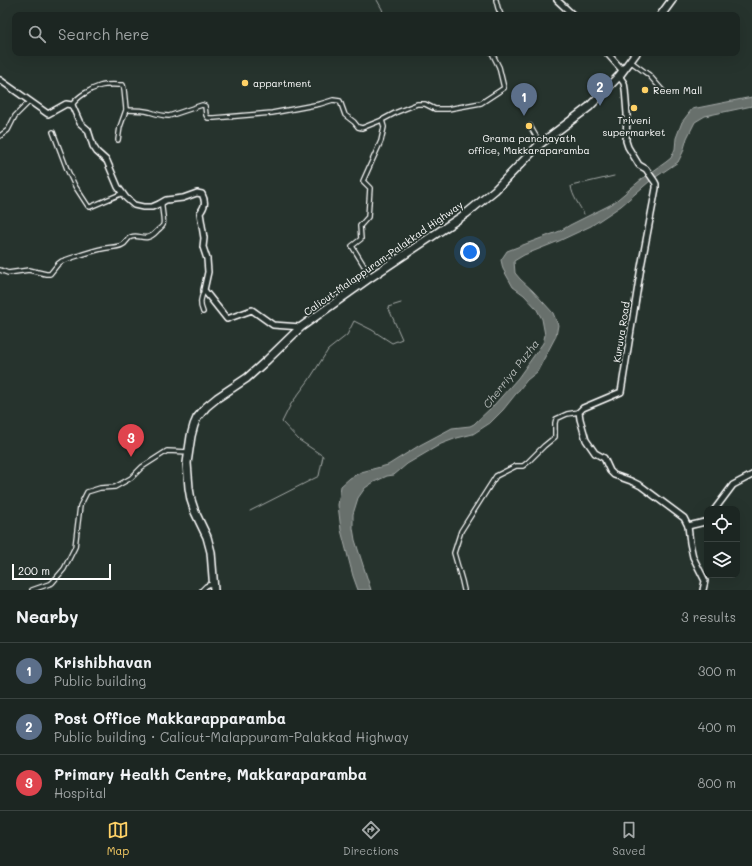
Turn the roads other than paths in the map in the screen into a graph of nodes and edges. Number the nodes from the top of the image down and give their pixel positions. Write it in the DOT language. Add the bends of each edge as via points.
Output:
graph roads {
  1 [pos="496,0"];
  2 [pos="557,0"];
  3 [pos="672,0"];
  4 [pos="500,12"];
  5 [pos="570,12"];
  6 [pos="663,12"];
  7 [pos="494,56"];
  8 [pos="609,56"];
  9 [pos="634,56"];
  10 [pos="630,61"];
  11 [pos="621,73"];
  12 [pos="0,80"];
  13 [pos="663,90"];
  14 [pos="30,101"];
  15 [pos="72,106"];
  16 [pos="127,110"];
  17 [pos="382,120"];
  18 [pos="530,126"];
  19 [pos="53,132"];
  20 [pos="0,136"];
  21 [pos="118,140"];
  22 [pos="540,144"];
  23 [pos="123,193"];
  24 [pos="162,203"];
  25 [pos="0,270"];
  26 [pos="370,277"];
  27 [pos="204,290"];
  28 [pos="203,312"];
  29 [pos="301,327"];
  30 [pos="579,412"];
  31 [pos="189,452"];
  32 [pos="752,475"];
  33 [pos="718,506"];
  34 [pos="704,522"];
  35 [pos="688,526"];
  36 [pos="214,586"];
  37 [pos="32,590"];
  38 [pos="202,590"];
  39 [pos="464,590"];
  40 [pos="704,590"];
  1 -- 4 [label="street"];
  2 -- 5 [label="main road"];
  3 -- 6 [label="highway"];
  7 -- 17 [label="street" via="504,88 482,103 448,109 435,109 425,104 417,104"];
  8 -- 11 [label="main road"];
  9 -- 10 [label="highway, Calicut-Malappuram-Palakkad Highway"];
  10 -- 11 [label="highway, Calicut-Malappuram-Palakkad Highway"];
  10 -- 13 [label="street" via="649,74"];
  11 -- 22 [label="highway, Calicut-Malappuram-Palakkad Highway" via="590,107"];
  11 -- 30 [label="main road, Kuruva Road" via="627,114 626,141 635,160 646,169 656,188 621,392"];
  12 -- 14 [label="main road"];
  14 -- 15 [label="main road" via="48,114 66,104"];
  14 -- 20 [label="street" via="15,116 8,130"];
  15 -- 16 [label="street" via="74,101 101,85 123,85"];
  15 -- 23 [label="main road" via="80,123 88,130 92,146 107,160"];
  16 -- 17 [label="street" via="169,116 202,105 205,106 208,118 214,118 272,112 333,100 340,102 345,115 358,127 362,128"];
  16 -- 21 [label="street"];
  17 -- 26 [label="street" via="384,127 381,141 363,181 370,188 368,217 360,226 361,239 352,246"];
  18 -- 22 [label="street"];
  19 -- 23 [label="street" via="75,186 88,206"];
  22 -- 26 [label="highway, Calicut-Malappuram-Palakkad Highway" via="496,190 467,213"];
  23 -- 24 [label="main road" via="134,205 152,207"];
  24 -- 25 [label="street" via="163,225 152,236 132,236 122,245 102,248 62,261 50,274 29,270 8,273"];
  24 -- 27 [label="main road" via="197,193 202,194 205,200 200,213 208,272"];
  26 -- 29 [label="highway, Calicut-Malappuram-Palakkad Highway"];
  27 -- 28 [label="street" via="200,302"];
  27 -- 29 [label="main road" via="227,319 252,310 273,325"];
  29 -- 31 [label="highway, Calicut-Malappuram-Palakkad Highway" via="247,378 206,407 194,424"];
  30 -- 35 [label="main road" via="586,440 595,453 604,458 610,471 641,486 684,518"];
  30 -- 39 [label="street" via="556,419 554,438 523,466 516,466 496,476 473,511 461,531 454,553"];
  31 -- 36 [label="highway, Calicut-Malappuram-Palakkad Highway" via="187,463 191,500 207,537"];
  31 -- 37 [label="street" via="167,451 142,467 132,478 115,487 87,492 80,506 75,547 64,569 52,583"];
  32 -- 33 [label="main road" via="733,485"];
  34 -- 35 [label="main road"];
  35 -- 40 [label="main road" via="693,557 705,581"];
  36 -- 38 [label="street" via="206,586"];
}
